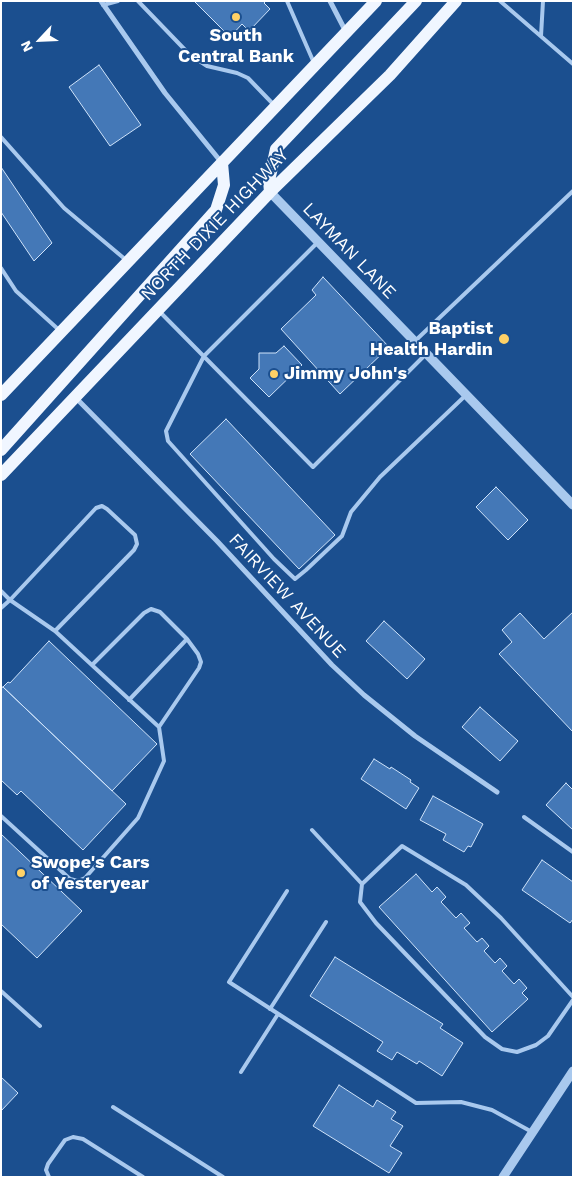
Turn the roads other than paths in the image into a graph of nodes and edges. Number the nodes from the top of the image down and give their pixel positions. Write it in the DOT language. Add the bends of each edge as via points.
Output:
graph roads {
  1 [pos="118,1"];
  2 [pos="138,1"];
  3 [pos="287,1"];
  4 [pos="330,1"];
  5 [pos="376,1"];
  6 [pos="416,1"];
  7 [pos="456,1"];
  8 [pos="500,1"];
  9 [pos="543,1"];
  10 [pos="102,3"];
  11 [pos="346,32"];
  12 [pos="541,36"];
  13 [pos="573,64"];
  14 [pos="315,66"];
  15 [pos="276,106"];
  16 [pos="1,137"];
  17 [pos="222,164"];
  18 [pos="573,191"];
  19 [pos="270,192"];
  20 [pos="317,242"];
  21 [pos="128,262"];
  22 [pos="1,268"];
  23 [pos="158,310"];
  24 [pos="61,332"];
  25 [pos="414,342"];
  26 [pos="426,354"];
  27 [pos="204,356"];
  28 [pos="1,396"];
  29 [pos="466,396"];
  30 [pos="74,397"];
  31 [pos="1,450"];
  32 [pos="1,475"];
  33 [pos="573,506"];
  34 [pos="1,592"];
  35 [pos="10,600"];
  36 [pos="1,608"];
  37 [pos="55,631"];
  38 [pos="187,639"];
  39 [pos="92,665"];
  40 [pos="129,700"];
  41 [pos="158,727"];
  42 [pos="496,792"];
  43 [pos="1,816"];
  44 [pos="524,817"];
  45 [pos="312,830"];
  46 [pos="573,852"];
  47 [pos="362,884"];
  48 [pos="288,891"];
  49 [pos="326,922"];
  50 [pos="1,991"];
  51 [pos="573,998"];
  52 [pos="270,1009"];
  53 [pos="278,1014"];
  54 [pos="40,1026"];
  55 [pos="573,1071"];
  56 [pos="241,1072"];
  57 [pos="113,1107"];
  58 [pos="532,1132"];
  59 [pos="48,1177"];
  60 [pos="143,1177"];
  61 [pos="223,1177"];
  62 [pos="503,1177"];
  1 -- 10 [label="lane"];
  2 -- 15 [label="lane" via="190,55 206,66 248,78"];
  3 -- 14 [label="lane"];
  4 -- 11 [label="street"];
  5 -- 11 [label="main road, NORTH DIXIE HIGHWAY"];
  6 -- 19 [label="main road" via="276,150 269,181"];
  7 -- 19 [label="main road, NORTH DIXIE HIGHWAY" via="390,76"];
  8 -- 12 [label="lane"];
  9 -- 12 [label="lane"];
  10 -- 17 [label="street" via="164,93"];
  11 -- 14 [label="main road, NORTH DIXIE HIGHWAY"];
  12 -- 13 [label="lane"];
  14 -- 15 [label="main road, NORTH DIXIE HIGHWAY"];
  15 -- 17 [label="main road, NORTH DIXIE HIGHWAY"];
  16 -- 21 [label="lane" via="64,208"];
  17 -- 21 [label="main road, NORTH DIXIE HIGHWAY"];
  17 -- 31 [label="main road" via="224,185 216,210"];
  18 -- 25 [label="lane"];
  19 -- 20 [label="street, LAYMAN LANE"];
  19 -- 23 [label="main road, NORTH DIXIE HIGHWAY"];
  20 -- 25 [label="street, LAYMAN LANE"];
  20 -- 27 [label="lane"];
  21 -- 24 [label="main road, NORTH DIXIE HIGHWAY"];
  22 -- 24 [label="lane" via="16,291"];
  23 -- 27 [label="lane"];
  23 -- 30 [label="main road, NORTH DIXIE HIGHWAY"];
  24 -- 28 [label="main road, NORTH DIXIE HIGHWAY"];
  25 -- 26 [label="street, LAYMAN LANE"];
  26 -- 27 [label="lane" via="312,467"];
  26 -- 29 [label="street, LAYMAN LANE"];
  27 -- 29 [label="lane" via="166,431 168,441 295,579 342,536 351,512 380,477"];
  29 -- 33 [label="street, LAYMAN LANE"];
  30 -- 32 [label="main road, NORTH DIXIE HIGHWAY"];
  30 -- 42 [label="street, FAIRVIEW AVENUE" via="351,683 415,736"];
  34 -- 35 [label="lane"];
  35 -- 36 [label="lane"];
  35 -- 37 [label="lane"];
  35 -- 37 [label="lane" via="96,508 102,506 107,509 134,535 137,544"];
  37 -- 39 [label="lane"];
  38 -- 39 [label="lane" via="160,612 151,609"];
  38 -- 40 [label="lane"];
  38 -- 41 [label="lane" via="201,662"];
  39 -- 40 [label="lane"];
  40 -- 41 [label="lane"];
  41 -- 43 [label="lane" via="164,761 138,818 85,878 78,881 70,879"];
  44 -- 46 [label="lane"];
  45 -- 47 [label="lane"];
  47 -- 51 [label="lane" via="402,846 466,885 501,918"];
  47 -- 51 [label="lane" via="360,902 376,923 485,1037 502,1049 517,1052 536,1045 548,1036"];
  48 -- 52 [label="lane" via="229,982"];
  49 -- 52 [label="lane"];
  50 -- 54 [label="lane"];
  52 -- 53 [label="lane"];
  53 -- 56 [label="lane"];
  53 -- 58 [label="lane" via="416,1103 461,1102 492,1110"];
  55 -- 58 [label="street"];
  57 -- 61 [label="lane"];
  58 -- 62 [label="street"];
  59 -- 60 [label="lane" via="48,1164 65,1140 73,1137 83,1139"];
}
